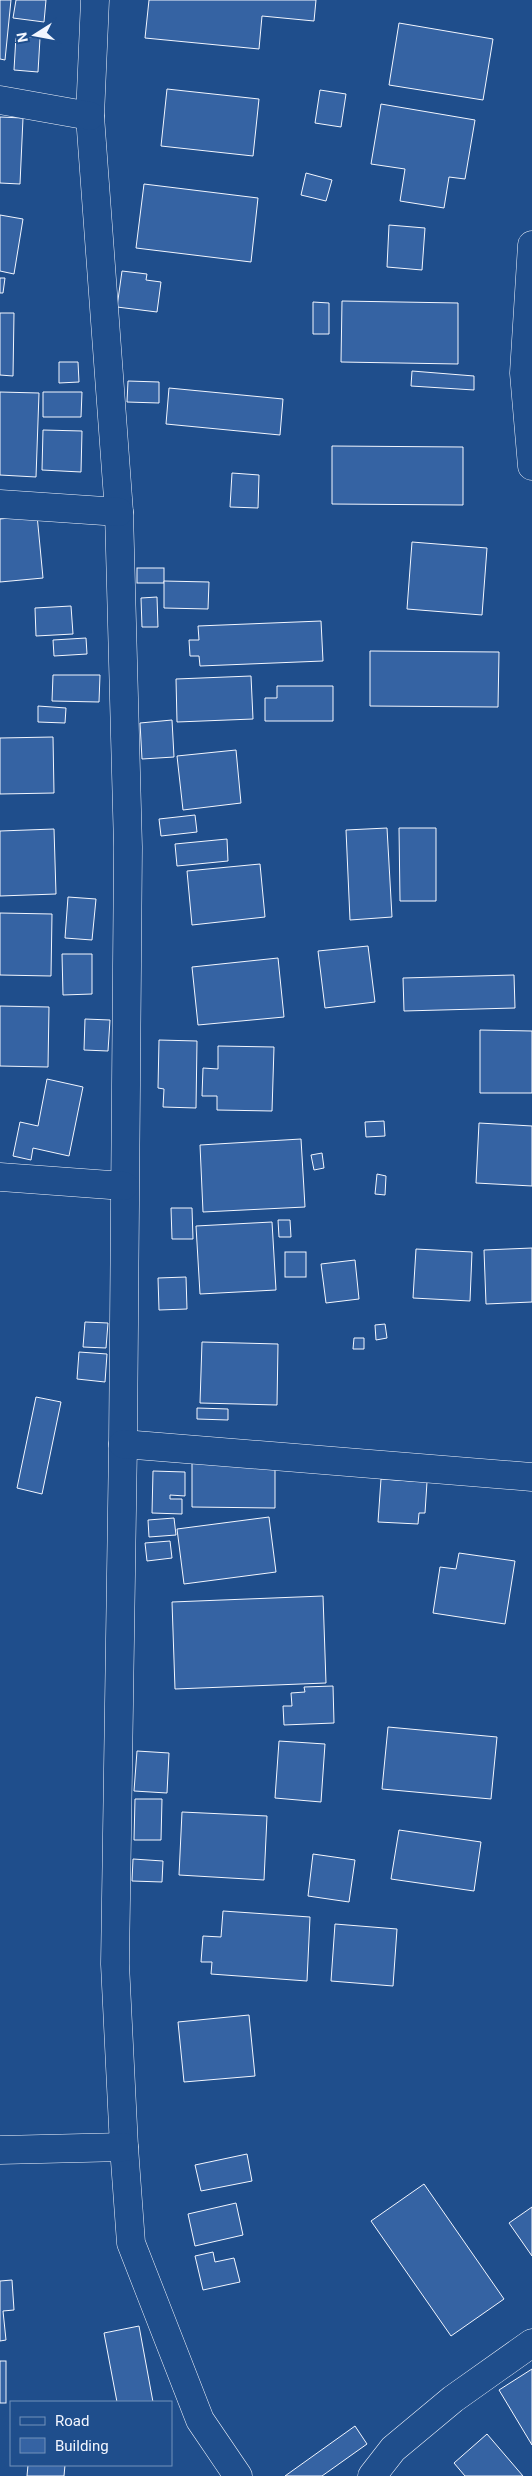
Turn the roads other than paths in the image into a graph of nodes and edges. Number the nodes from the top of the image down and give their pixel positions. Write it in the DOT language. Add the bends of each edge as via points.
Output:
graph roads {
  1 [pos="95,0"];
  2 [pos="0,100"];
  3 [pos="90,116"];
  4 [pos="532,245"];
  5 [pos="532,466"];
  6 [pos="0,504"];
  7 [pos="119,512"];
  8 [pos="0,1177"];
  9 [pos="124,1186"];
  10 [pos="124,1444"];
  11 [pos="532,1477"];
  12 [pos="124,2147"];
  13 [pos="0,2150"];
  14 [pos="532,2343"];
  15 [pos="238,2476"];
  16 [pos="372,2476"];
  1 -- 3 [label="street"];
  2 -- 3 [label="street"];
  3 -- 7 [label="street"];
  4 -- 5 [label="street" via="524,373"];
  6 -- 7 [label="street"];
  7 -- 9 [label="street" via="128,847"];
  8 -- 9 [label="street"];
  9 -- 10 [label="street"];
  10 -- 11 [label="street"];
  10 -- 12 [label="street" via="114,1964"];
  12 -- 13 [label="street"];
  12 -- 15 [label="street" via="131,2243 200,2420"];
  14 -- 16 [label="street" via="453,2399 400,2443"];
}
